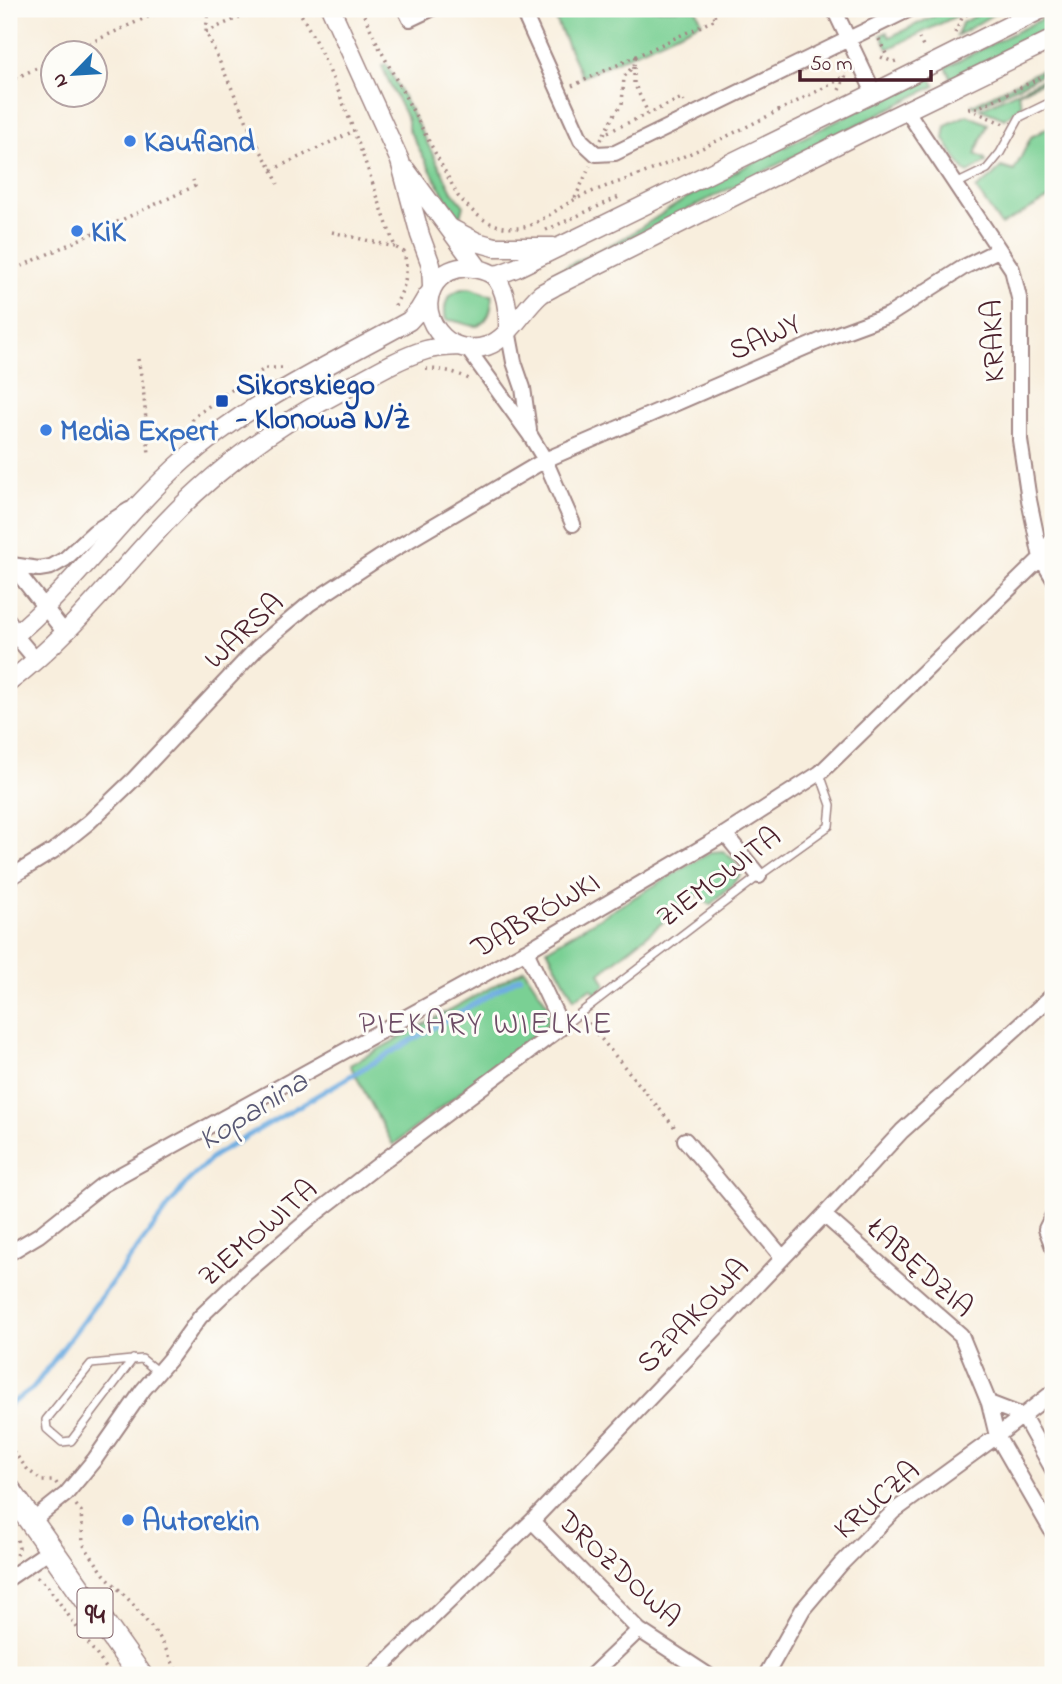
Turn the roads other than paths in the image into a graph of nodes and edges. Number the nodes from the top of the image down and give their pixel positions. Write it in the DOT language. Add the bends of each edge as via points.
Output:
graph roads {
  1 [pos="331,9"];
  2 [pos="405,9"];
  3 [pos="431,9"];
  4 [pos="522,9"];
  5 [pos="834,9"];
  6 [pos="910,9"];
  7 [pos="1042,9"];
  8 [pos="848,39"];
  9 [pos="1053,39"];
  10 [pos="874,93"];
  11 [pos="1053,101"];
  12 [pos="907,111"];
  13 [pos="400,161"];
  14 [pos="956,184"];
  15 [pos="450,228"];
  16 [pos="560,247"];
  17 [pos="998,250"];
  18 [pos="486,272"];
  19 [pos="431,289"];
  20 [pos="508,330"];
  21 [pos="462,347"];
  22 [pos="530,435"];
  23 [pos="545,460"];
  24 [pos="139,504"];
  25 [pos="573,524"];
  26 [pos="1053,538"];
  27 [pos="1041,558"];
  28 [pos="10,563"];
  29 [pos="1053,578"];
  30 [pos="46,607"];
  31 [pos="11,632"];
  32 [pos="65,633"];
  33 [pos="36,660"];
  34 [pos="9,682"];
  35 [pos="820,773"];
  36 [pos="725,834"];
  37 [pos="759,876"];
  38 [pos="9,878"];
  39 [pos="526,951"];
  40 [pos="1053,995"];
  41 [pos="562,1027"];
  42 [pos="685,1140"];
  43 [pos="824,1215"];
  44 [pos="1053,1215"];
  45 [pos="1053,1247"];
  46 [pos="9,1253"];
  47 [pos="783,1258"];
  48 [pos="134,1359"];
  49 [pos="158,1372"];
  50 [pos="1053,1392"];
  51 [pos="989,1403"];
  52 [pos="1023,1416"];
  53 [pos="997,1436"];
  54 [pos="1053,1470"];
  55 [pos="9,1490"];
  56 [pos="532,1521"];
  57 [pos="24,1529"];
  58 [pos="1053,1533"];
  59 [pos="50,1550"];
  60 [pos="9,1578"];
  61 [pos="639,1630"];
  62 [pos="141,1675"];
  63 [pos="373,1675"];
  64 [pos="592,1675"];
  65 [pos="708,1675"];
  66 [pos="766,1675"];
  1 -- 13 [label="street"];
  2 -- 3 [label="street" via="410,19"];
  4 -- 8 [label="street" via="581,140 596,154 615,153"];
  5 -- 8 [label="street"];
  6 -- 8 [label="street"];
  7 -- 10 [label="street"];
  8 -- 10 [label="street"];
  9 -- 12 [label="street"];
  10 -- 16 [label="street"];
  11 -- 14 [label="lane" via="1020,117 988,169"];
  12 -- 14 [label="street, KRAKA"];
  12 -- 20 [label="street" via="542,293"];
  13 -- 15 [label="street"];
  13 -- 19 [label="street" via="431,265"];
  14 -- 17 [label="street, KRAKA"];
  15 -- 16 [label="street" via="495,247"];
  15 -- 18 [label="street"];
  16 -- 18 [label="street" via="500,274"];
  17 -- 23 [label="street, SAWY" via="889,315"];
  17 -- 27 [label="street, KRAKA" via="1012,270 1020,302 1020,440"];
  18 -- 19 [label="street" via="457,268"];
  18 -- 20 [label="street" via="506,301"];
  19 -- 21 [label="street" via="431,320 442,336"];
  19 -- 24 [label="street" via="409,321 233,421 183,460"];
  20 -- 21 [label="street" via="493,343"];
  20 -- 22 [label="street"];
  21 -- 22 [label="street"];
  21 -- 32 [label="street" via="430,349 408,357 316,404 271,433 195,493"];
  22 -- 23 [label="street"];
  23 -- 25 [label="street"];
  23 -- 38 [label="street, WARSA" via="309,604 258,647 89,822"];
  24 -- 28 [label="street" via="51,567"];
  24 -- 30 [label="street"];
  26 -- 27 [label="street, DĄBRÓWKI"];
  27 -- 29 [label="street, KRAKA"];
  27 -- 35 [label="street, DĄBRÓWKI"];
  28 -- 30 [label="street"];
  30 -- 31 [label="street"];
  30 -- 32 [label="street"];
  31 -- 33 [label="street"];
  32 -- 33 [label="street"];
  33 -- 34 [label="street"];
  35 -- 36 [label="street, DĄBRÓWKI"];
  35 -- 37 [label="lane, ZIEMOWITA" via="831,805 829,826"];
  36 -- 37 [label="street"];
  36 -- 39 [label="street, DĄBRÓWKI"];
  37 -- 41 [label="lane, ZIEMOWITA"];
  39 -- 41 [label="street"];
  39 -- 46 [label="street, DĄBRÓWKI" via="102,1185"];
  40 -- 43 [label="street, SZPAKOWA" via="902,1131"];
  41 -- 49 [label="street, ZIEMOWITA" via="315,1214 200,1317"];
  42 -- 47 [label="street"];
  43 -- 47 [label="street, SZPAKOWA"];
  43 -- 51 [label="street, ŁABĘDZIA" via="961,1335"];
  44 -- 45 [label="street" via="1046,1229"];
  47 -- 56 [label="street, SZPAKOWA"];
  48 -- 48 [label="lane" via="91,1364 46,1420 47,1429 62,1442 71,1441"];
  48 -- 49 [label="lane" via="142,1359"];
  49 -- 57 [label="street, ZIEMOWITA" via="66,1494"];
  50 -- 52 [label="street, KRUCZA"];
  51 -- 52 [label="street"];
  51 -- 53 [label="street, ŁABĘDZIA"];
  52 -- 53 [label="street, KRUCZA"];
  52 -- 54 [label="street"];
  53 -- 58 [label="street, ŁABĘDZIA"];
  53 -- 66 [label="street, KRUCZA" via="894,1511 841,1564 803,1609"];
  55 -- 57 [label="main road, 94"];
  56 -- 61 [label="street, DROZDOWA"];
  56 -- 63 [label="street, SZPAKOWA"];
  57 -- 59 [label="main road, 94"];
  59 -- 60 [label="street"];
  59 -- 62 [label="main road, 94"];
  61 -- 64 [label="street"];
  61 -- 65 [label="street, DROZDOWA"];
}
